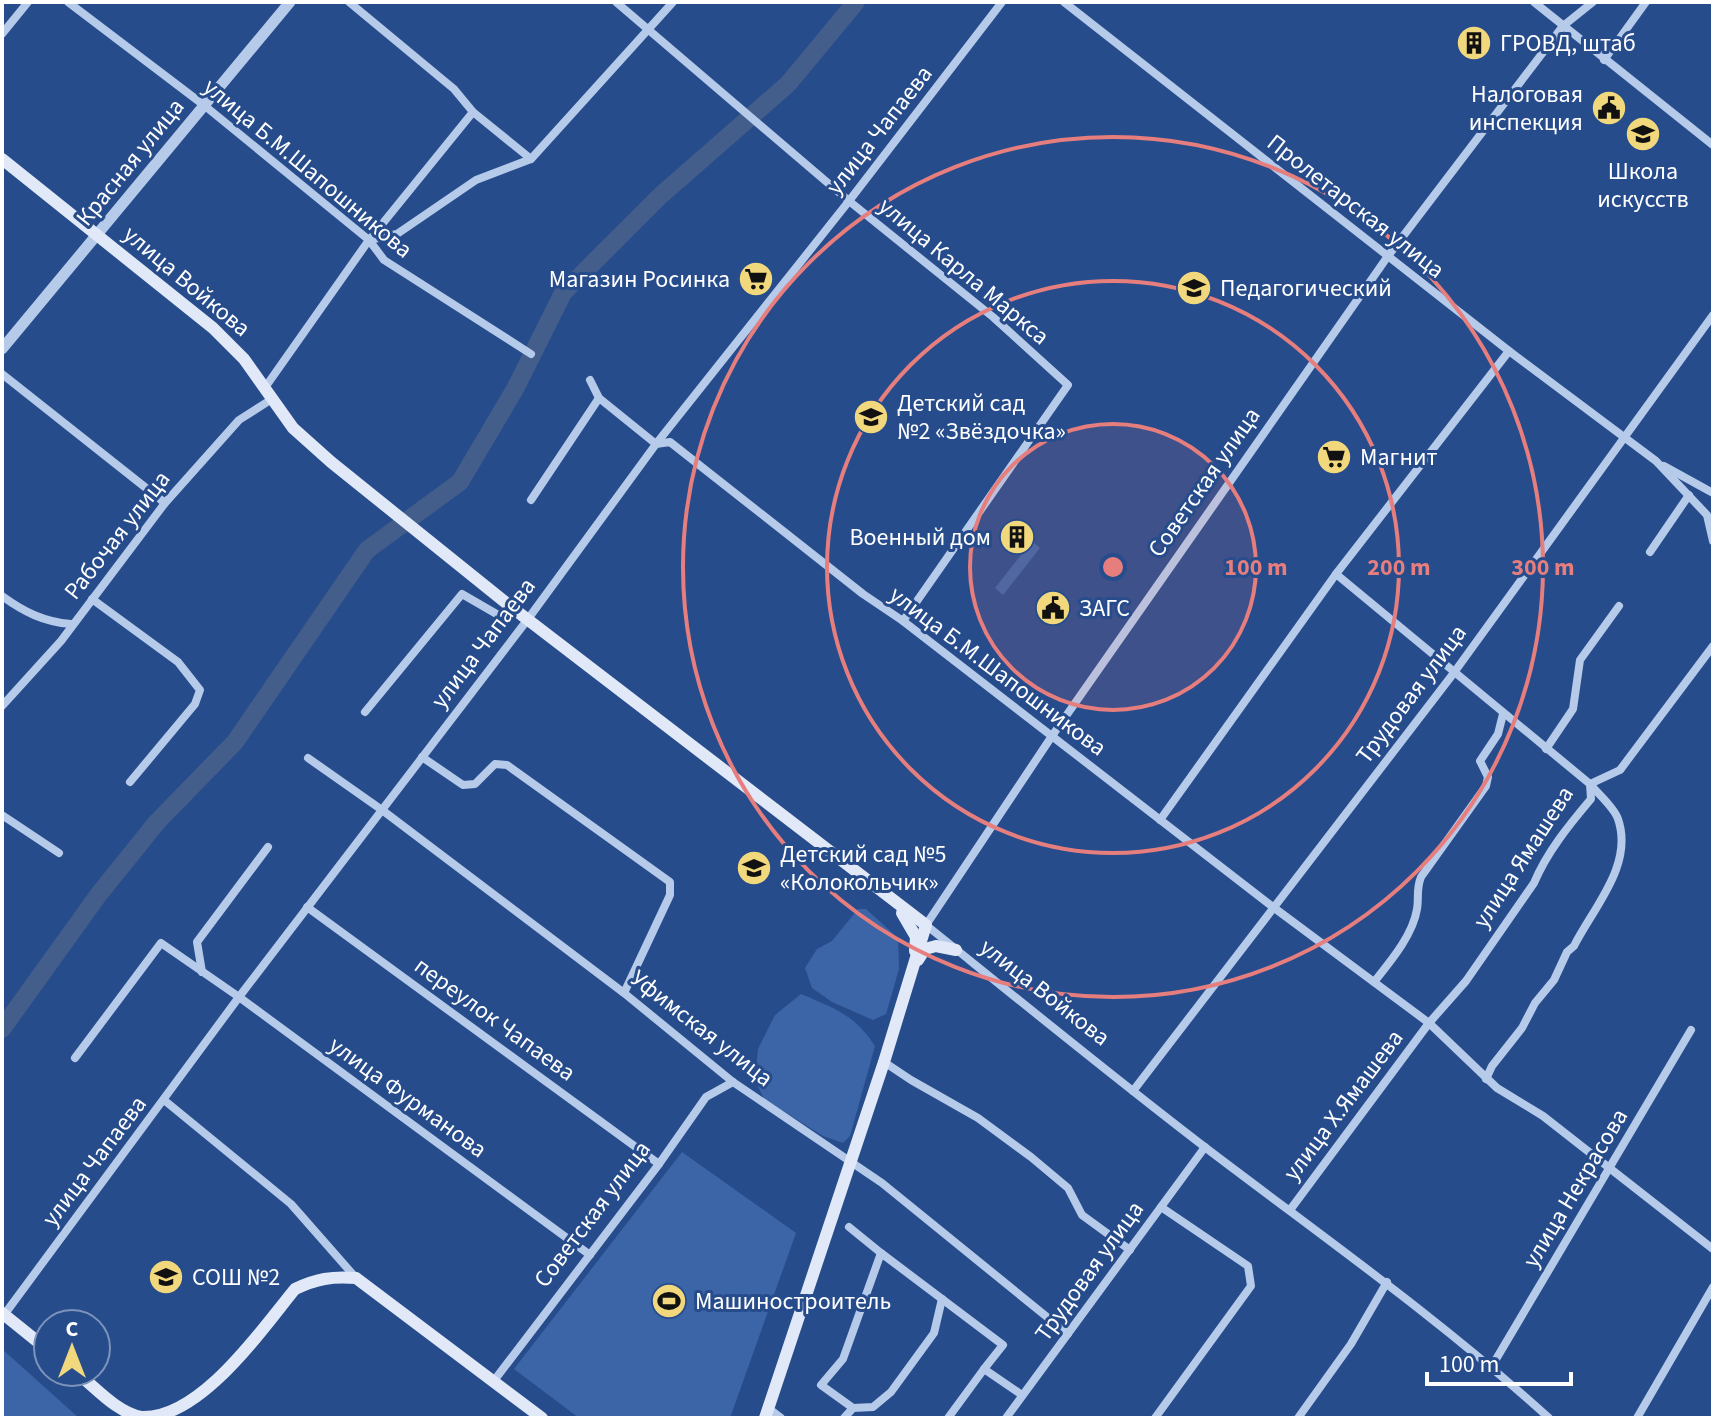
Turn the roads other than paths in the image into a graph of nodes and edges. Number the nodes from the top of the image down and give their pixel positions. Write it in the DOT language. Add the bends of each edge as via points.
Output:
graph roads {
  1 [pos="28,2"];
  2 [pos="68,2"];
  3 [pos="290,2"];
  4 [pos="349,2"];
  5 [pos="616,2"];
  6 [pos="673,2"];
  7 [pos="1002,2"];
  8 [pos="1064,2"];
  9 [pos="1534,2"];
  10 [pos="1593,2"];
  11 [pos="1646,2"];
  12 [pos="1563,26"];
  13 [pos="650,29"];
  14 [pos="2,34"];
  15 [pos="1604,60"];
  16 [pos="205,106"];
  17 [pos="473,112"];
  18 [pos="1713,145"];
  19 [pos="2,159"];
  20 [pos="531,159"];
  21 [pos="849,201"];
  22 [pos="99,235"];
  23 [pos="369,240"];
  24 [pos="1388,256"];
  25 [pos="1713,315"];
  26 [pos="2,349"];
  27 [pos="1509,351"];
  28 [pos="531,354"];
  29 [pos="2,374"];
  30 [pos="590,380"];
  31 [pos="268,394"];
  32 [pos="599,398"];
  33 [pos="1624,438"];
  34 [pos="656,444"];
  35 [pos="1656,461"];
  36 [pos="1713,493"];
  37 [pos="1689,495"];
  38 [pos="531,500"];
  39 [pos="165,503"];
  40 [pos="1713,541"];
  41 [pos="1650,552"];
  42 [pos="1336,574"];
  43 [pos="2,596"];
  44 [pos="92,599"];
  45 [pos="510,606"];
  46 [pos="1619,606"];
  47 [pos="528,619"];
  48 [pos="903,621"];
  49 [pos="71,624"];
  50 [pos="1713,646"];
  51 [pos="1453,674"];
  52 [pos="2,706"];
  53 [pos="365,712"];
  54 [pos="1503,714"];
  55 [pos="1052,736"];
  56 [pos="1546,749"];
  57 [pos="422,757"];
  58 [pos="308,758"];
  59 [pos="130,782"];
  60 [pos="1590,784"];
  61 [pos="382,810"];
  62 [pos="2,815"];
  63 [pos="1160,820"];
  64 [pos="268,847"];
  65 [pos="59,853"];
  66 [pos="894,901"];
  67 [pos="307,907"];
  68 [pos="1273,907"];
  69 [pos="926,925"];
  70 [pos="956,950"];
  71 [pos="914,966"];
  72 [pos="202,972"];
  73 [pos="1374,982"];
  74 [pos="624,993"];
  75 [pos="239,997"];
  76 [pos="1429,1023"];
  77 [pos="1691,1030"];
  78 [pos="75,1058"];
  79 [pos="884,1062"];
  80 [pos="1486,1079"];
  81 [pos="733,1082"];
  82 [pos="1133,1091"];
  83 [pos="164,1100"];
  84 [pos="1205,1147"];
  85 [pos="850,1160"];
  86 [pos="659,1164"];
  87 [pos="1611,1168"];
  88 [pos="1161,1207"];
  89 [pos="1290,1210"];
  90 [pos="849,1227"];
  91 [pos="1713,1249"];
  92 [pos="1130,1250"];
  93 [pos="881,1253"];
  94 [pos="590,1255"];
  95 [pos="356,1278"];
  96 [pos="1387,1282"];
  97 [pos="1713,1287"];
  98 [pos="942,1299"];
  99 [pos="3,1314"];
  100 [pos="1068,1334"];
  101 [pos="32,1337"];
  102 [pos="1492,1366"];
  103 [pos="984,1369"];
  104 [pos="493,1382"];
  105 [pos="96,1388"];
  106 [pos="1022,1395"];
  107 [pos="853,1408"];
  108 [pos="767,1413"];
  109 [pos="163,1418"];
  110 [pos="542,1418"];
  111 [pos="781,1418"];
  112 [pos="844,1418"];
  113 [pos="865,1418"];
  114 [pos="948,1418"];
  115 [pos="1006,1418"];
  116 [pos="1155,1418"];
  117 [pos="1298,1418"];
  118 [pos="1549,1418"];
  119 [pos="1637,1418"];
  1 -- 14 [label="street"];
  2 -- 16 [label="street, улица Б.М.Шапошникова"];
  3 -- 16 [label="street, Красная улица"];
  4 -- 17 [label="street" via="454,89"];
  5 -- 13 [label="street, улица Карла Маркса"];
  6 -- 13 [label="street"];
  7 -- 21 [label="street, улица Чапаева"];
  8 -- 24 [label="street, Пролетарская улица"];
  9 -- 12 [label="street"];
  10 -- 12 [label="street, Советская улица"];
  11 -- 15 [label="street"];
  12 -- 15 [label="street"];
  12 -- 24 [label="street, Советская улица"];
  13 -- 20 [label="street"];
  13 -- 21 [label="street, улица Карла Маркса"];
  15 -- 18 [label="street"];
  16 -- 22 [label="street, Красная улица"];
  16 -- 23 [label="street, улица Б.М.Шапошникова"];
  17 -- 20 [label="street"];
  17 -- 23 [label="street, Рабочая улица"];
  19 -- 22 [label="main road, улица Войкова"];
  20 -- 23 [label="street" via="476,180 397,234"];
  21 -- 34 [label="street, улица Чапаева"];
  21 -- 48 [label="street, улица Карла Маркса" via="1068,385"];
  22 -- 26 [label="street, Красная улица"];
  22 -- 31 [label="main road, улица Войкова" via="213,328"];
  23 -- 28 [label="street, улица Б.М.Шапошникова" via="384,260 410,279"];
  23 -- 31 [label="street, Рабочая улица"];
  24 -- 27 [label="street, Пролетарская улица"];
  24 -- 55 [label="street, Советская улица"];
  25 -- 33 [label="street, Трудовая улица"];
  27 -- 33 [label="street, Пролетарская улица"];
  27 -- 42 [label="street"];
  29 -- 39 [label="street"];
  30 -- 32 [label="street, улица Б.М.Шапошникова"];
  31 -- 39 [label="street, Рабочая улица"];
  31 -- 45 [label="main road, улица Войкова" via="293,428 331,462"];
  32 -- 34 [label="street, улица Б.М.Шапошникова"];
  32 -- 38 [label="street"];
  33 -- 35 [label="street"];
  33 -- 51 [label="street, Трудовая улица"];
  34 -- 47 [label="street, улица Чапаева"];
  34 -- 48 [label="street, улица Б.М.Шапошникова" via="670,442"];
  35 -- 36 [label="street"];
  35 -- 37 [label="street"];
  37 -- 40 [label="street" via="1707,515"];
  37 -- 41 [label="street"];
  39 -- 44 [label="street, Рабочая улица"];
  42 -- 51 [label="street"];
  42 -- 63 [label="street"];
  43 -- 49 [label="street" via="45,621"];
  44 -- 49 [label="street, Рабочая улица"];
  44 -- 59 [label="street" via="178,662 200,690 195,704"];
  45 -- 47 [label="main road, улица Войкова"];
  45 -- 53 [label="street" via="500,616 462,594"];
  46 -- 56 [label="street" via="1580,660 1573,709"];
  47 -- 57 [label="street, улица Чапаева"];
  47 -- 66 [label="main road, улица Войкова"];
  48 -- 55 [label="street, улица Б.М.Шапошникова"];
  49 -- 52 [label="street, Рабочая улица"];
  50 -- 60 [label="street, улица Ямашева" via="1620,770"];
  51 -- 54 [label="street"];
  51 -- 68 [label="street, Трудовая улица"];
  54 -- 56 [label="street"];
  54 -- 73 [label="street" via="1498,734 1480,761 1488,777 1486,786 1421,877 1413,924"];
  55 -- 63 [label="street, улица Б.М.Шапошникова"];
  55 -- 69 [label="street, Советская улица"];
  56 -- 60 [label="street"];
  57 -- 61 [label="street, улица Чапаева"];
  57 -- 74 [label="street" via="463,785 475,784 495,764 507,765 670,882 670,895"];
  58 -- 61 [label="street, Уфимская улица"];
  60 -- 76 [label="street, улица Ямашева" via="1591,799 1564,831 1466,981"];
  60 -- 80 [label="street, улица Ямашева" via="1617,816 1620,862 1554,980"];
  61 -- 67 [label="street, улица Чапаева"];
  61 -- 74 [label="street, Уфимская улица"];
  62 -- 65 [label="street"];
  63 -- 68 [label="street, улица Б.М.Шапошникова"];
  64 -- 72 [label="street" via="197,942"];
  66 -- 69 [label="main road, улица Войкова"];
  66 -- 71 [label="main road" via="916,937"];
  67 -- 75 [label="street, улица Чапаева"];
  67 -- 86 [label="street, переулок Чапаева"];
  68 -- 73 [label="street, улица Б.М.Шапошникова"];
  68 -- 82 [label="street, Трудовая улица"];
  69 -- 70 [label="street, улица Войкова"];
  69 -- 71 [label="main road, Советская улица"];
  70 -- 71 [label="main road" via="925,949"];
  70 -- 82 [label="street, улица Войкова"];
  71 -- 79 [label="main road, Советская улица"];
  72 -- 75 [label="street, улица Фурманова"];
  72 -- 78 [label="street, улица Фурманова" via="161,943"];
  73 -- 76 [label="street, улица Б.М.Шапошникова"];
  74 -- 81 [label="street, Уфимская улица"];
  75 -- 83 [label="street, улица Чапаева"];
  75 -- 94 [label="street, улица Фурманова"];
  76 -- 80 [label="street, улица Б.М.Шапошникова"];
  76 -- 89 [label="street, улица Х.Ямашева"];
  77 -- 87 [label="street, улица Некрасова"];
  79 -- 85 [label="main road, Советская улица"];
  79 -- 92 [label="street" via="1031,1157 1068,1188 1082,1215"];
  80 -- 87 [label="street, улица Б.М.Шапошникова"];
  81 -- 85 [label="street, Уфимская улица"];
  81 -- 86 [label="street, Советская улица" via="706,1097"];
  82 -- 84 [label="street, улица Войкова"];
  83 -- 95 [label="street" via="291,1204"];
  83 -- 99 [label="street, улица Чапаева"];
  84 -- 88 [label="street, Трудовая улица"];
  84 -- 89 [label="street, улица Войкова"];
  85 -- 100 [label="street, Уфимская улица"];
  85 -- 108 [label="main road, Советская улица"];
  86 -- 94 [label="street, Советская улица"];
  87 -- 91 [label="street, улица Б.М.Шапошникова"];
  87 -- 102 [label="street, улица Некрасова"];
  88 -- 92 [label="street, Трудовая улица"];
  88 -- 116 [label="street" via="1248,1266 1251,1286"];
  89 -- 96 [label="street, улица Войкова"];
  90 -- 93 [label="street"];
  92 -- 100 [label="street, Трудовая улица"];
  93 -- 98 [label="street"];
  93 -- 107 [label="street" via="843,1359 821,1385"];
  94 -- 104 [label="street, Советская улица"];
  95 -- 104 [label="main road"];
  95 -- 109 [label="main road" via="331,1276 295,1289 214,1387"];
  96 -- 102 [label="street, улица Войкова"];
  96 -- 117 [label="street"];
  97 -- 119 [label="street"];
  98 -- 103 [label="street" via="1003,1345"];
  98 -- 107 [label="street" via="934,1333 891,1392 873,1407"];
  99 -- 101 [label="main road"];
  100 -- 106 [label="street, Трудовая улица"];
  102 -- 118 [label="street, улица Войкова"];
  103 -- 106 [label="street"];
  103 -- 114 [label="street"];
  104 -- 110 [label="main road"];
  105 -- 109 [label="main road" via="122,1409"];
  106 -- 115 [label="street, Трудовая улица"];
  107 -- 112 [label="street"];
  107 -- 113 [label="street"];
  108 -- 111 [label="street"];
}
